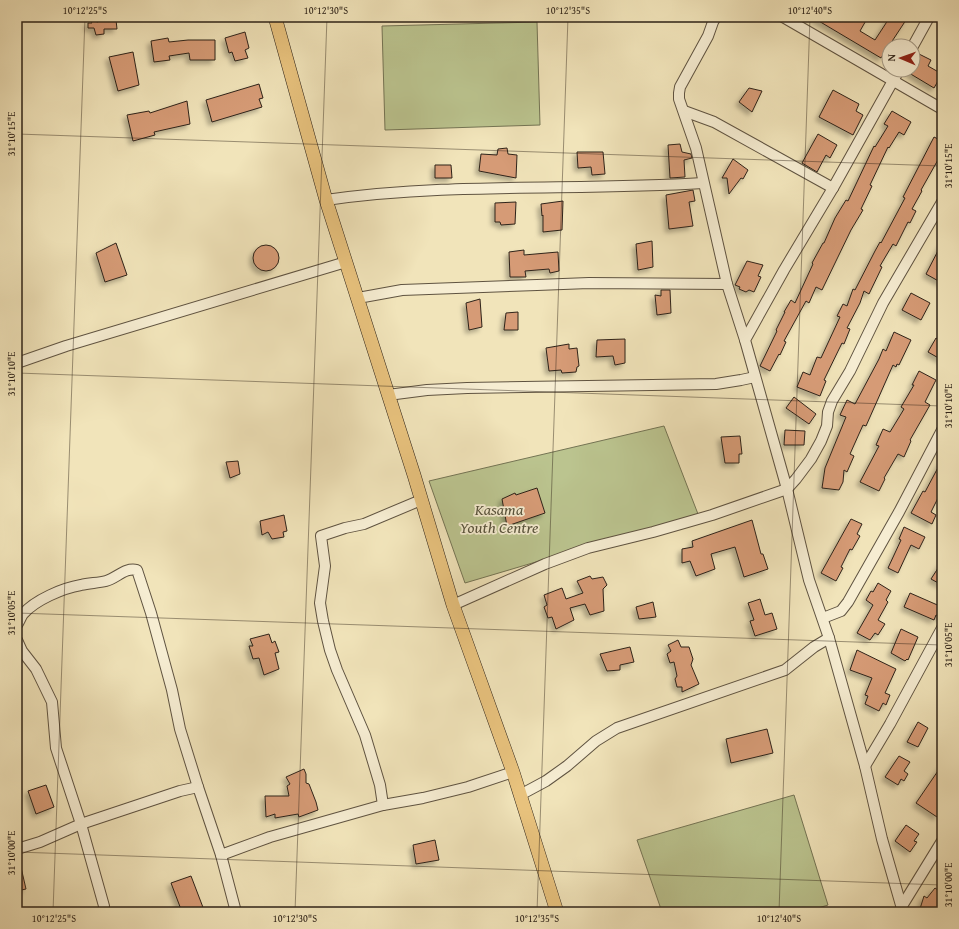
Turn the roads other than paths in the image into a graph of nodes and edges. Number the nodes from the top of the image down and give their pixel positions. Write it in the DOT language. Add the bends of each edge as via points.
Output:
graph roads {
  1 [pos="274,17"];
  2 [pos="716,17"];
  3 [pos="784,17"];
  4 [pos="929,17"];
  5 [pos="917,38"];
  6 [pos="894,78"];
  7 [pos="892,82"];
  8 [pos="942,109"];
  9 [pos="684,112"];
  10 [pos="703,182"];
  11 [pos="833,188"];
  12 [pos="326,200"];
  13 [pos="942,202"];
  14 [pos="346,262"];
  15 [pos="727,284"];
  16 [pos="358,298"];
  17 [pos="745,340"];
  18 [pos="17,363"];
  19 [pos="756,377"];
  20 [pos="388,395"];
  21 [pos="942,430"];
  22 [pos="786,489"];
  23 [pos="421,500"];
  24 [pos="453,605"];
  25 [pos="823,618"];
  26 [pos="17,625"];
  27 [pos="942,628"];
  28 [pos="829,638"];
  29 [pos="17,640"];
  30 [pos="865,766"];
  31 [pos="513,772"];
  32 [pos="198,787"];
  33 [pos="520,795"];
  34 [pos="383,804"];
  35 [pos="81,824"];
  36 [pos="942,841"];
  37 [pos="17,849"];
  38 [pos="221,855"];
  39 [pos="104,906"];
  40 [pos="902,909"];
  41 [pos="235,911"];
  42 [pos="557,912"];
  1 -- 12 [label="main road"];
  2 -- 9 [label="street" via="680,87 679,99"];
  3 -- 7 [label="street"];
  4 -- 5 [label="street"];
  6 -- 7 [label="street"];
  7 -- 8 [label="street"];
  7 -- 11 [label="street"];
  9 -- 10 [label="street" via="696,148"];
  9 -- 11 [label="street" via="714,122"];
  10 -- 12 [label="street" via="627,187 412,191"];
  10 -- 15 [label="street"];
  11 -- 17 [label="street"];
  12 -- 14 [label="main road"];
  13 -- 22 [label="street" via="883,303 850,371 832,401 822,441 812,459"];
  14 -- 16 [label="main road"];
  14 -- 18 [label="street"];
  15 -- 16 [label="street" via="589,283 402,290"];
  15 -- 17 [label="street"];
  16 -- 20 [label="main road"];
  17 -- 19 [label="street"];
  19 -- 20 [label="street" via="716,384 467,388"];
  19 -- 22 [label="street"];
  20 -- 23 [label="main road"];
  21 -- 25 [label="street" via="848,602 841,611"];
  22 -- 24 [label="street" via="653,532 588,548"];
  22 -- 25 [label="street" via="809,580"];
  23 -- 24 [label="main road"];
  23 -- 34 [label="street" via="364,524 321,536 325,566 320,603 323,621 337,670 365,735"];
  24 -- 31 [label="main road"];
  25 -- 28 [label="street"];
  26 -- 32 [label="street" via="24,614 38,602 62,590 107,581 124,571 137,570"];
  27 -- 30 [label="street"];
  28 -- 30 [label="street"];
  28 -- 33 [label="street" via="785,670 617,728 596,741 546,781"];
  29 -- 35 [label="street" via="36,669 52,702 56,748"];
  30 -- 40 [label="street"];
  31 -- 33 [label="main road"];
  31 -- 34 [label="street" via="468,787"];
  32 -- 35 [label="street"];
  32 -- 38 [label="street"];
  33 -- 42 [label="main road"];
  34 -- 38 [label="street" via="270,837"];
  35 -- 37 [label="street"];
  35 -- 39 [label="street"];
  36 -- 40 [label="street"];
  38 -- 41 [label="street"];
}
